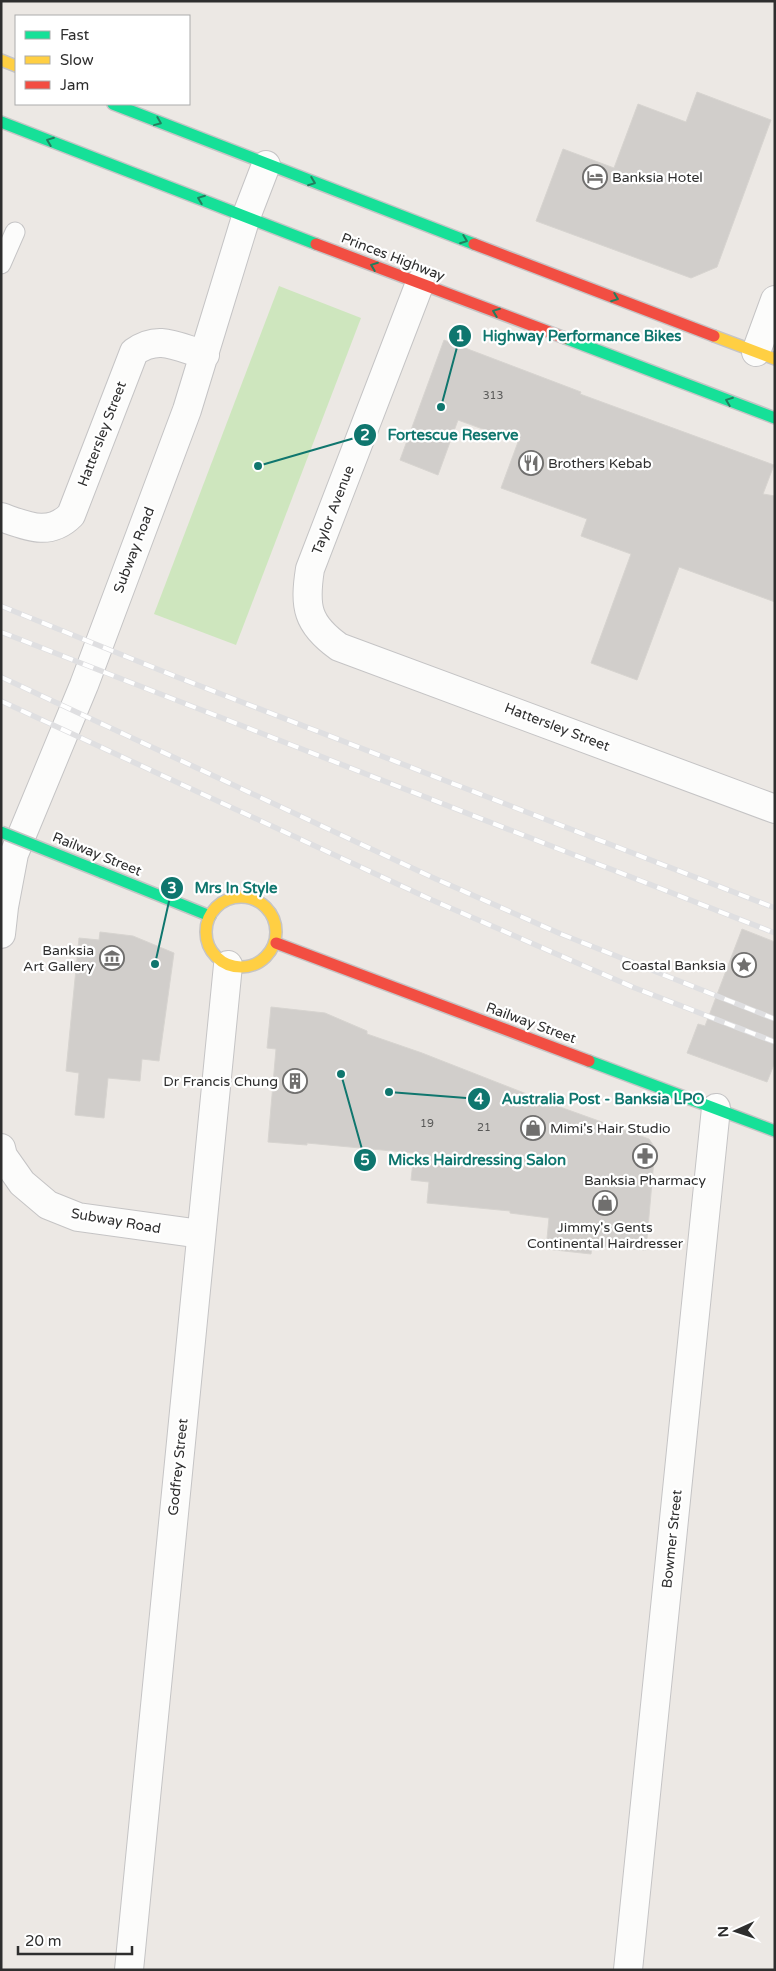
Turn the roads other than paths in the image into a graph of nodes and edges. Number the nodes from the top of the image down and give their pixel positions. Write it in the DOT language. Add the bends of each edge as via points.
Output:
graph roads {
  1 [pos="1,60"];
  2 [pos="15,66"];
  3 [pos="116,105"];
  4 [pos="1,122"];
  5 [pos="266,164"];
  6 [pos="246,217"];
  7 [pos="15,232"];
  8 [pos="1,264"];
  9 [pos="420,283"];
  10 [pos="775,300"];
  11 [pos="205,355"];
  12 [pos="765,355"];
  13 [pos="775,418"];
  14 [pos="1,517"];
  15 [pos="339,647"];
  16 [pos="775,809"];
  17 [pos="1,832"];
  18 [pos="210,916"];
  19 [pos="1,934"];
  20 [pos="276,943"];
  21 [pos="228,965"];
  22 [pos="716,1108"];
  23 [pos="775,1132"];
  24 [pos="1,1148"];
  25 [pos="201,1234"];
  26 [pos="129,1970"];
  27 [pos="628,1970"];
  1 -- 2 [label="main road"];
  3 -- 5 [label="main road, one-way"];
  6 -- 4 [label="main road, Princes Highway, one-way"];
  5 -- 6 [label="street, Subway Road"];
  5 -- 12 [label="main road, one-way"];
  9 -- 6 [label="main road, Princes Highway, one-way"];
  6 -- 11 [label="street, Subway Road"];
  7 -- 8 [label="lane"];
  13 -- 9 [label="main road, Princes Highway, one-way"];
  9 -- 15 [label="street, Taylor Avenue" via="310,569 306,594 311,617 323,635"];
  10 -- 12 [label="street"];
  11 -- 14 [label="street, Hattersley Street" via="160,341 145,344 134,352 71,515 51,528 38,528"];
  11 -- 19 [label="street, Subway Road" via="84,685 14,854"];
  15 -- 16 [label="street, Hattersley Street"];
  17 -- 18 [label="main road, Railway Street, bridge"];
  18 -- 20 [label="main road" via="226,900 249,897 269,910 277,931"];
  18 -- 21 [label="main road" via="206,938 214,954"];
  20 -- 21 [label="main road" via="262,961 251,967"];
  20 -- 22 [label="main road, Railway Street"];
  21 -- 25 [label="street, Godfrey Street"];
  22 -- 23 [label="main road, Railway Street"];
  22 -- 27 [label="street, Bowmer Street"];
  24 -- 25 [label="street, Subway Road" via="22,1183 48,1205 78,1217"];
  25 -- 26 [label="street, Godfrey Street"];
}
